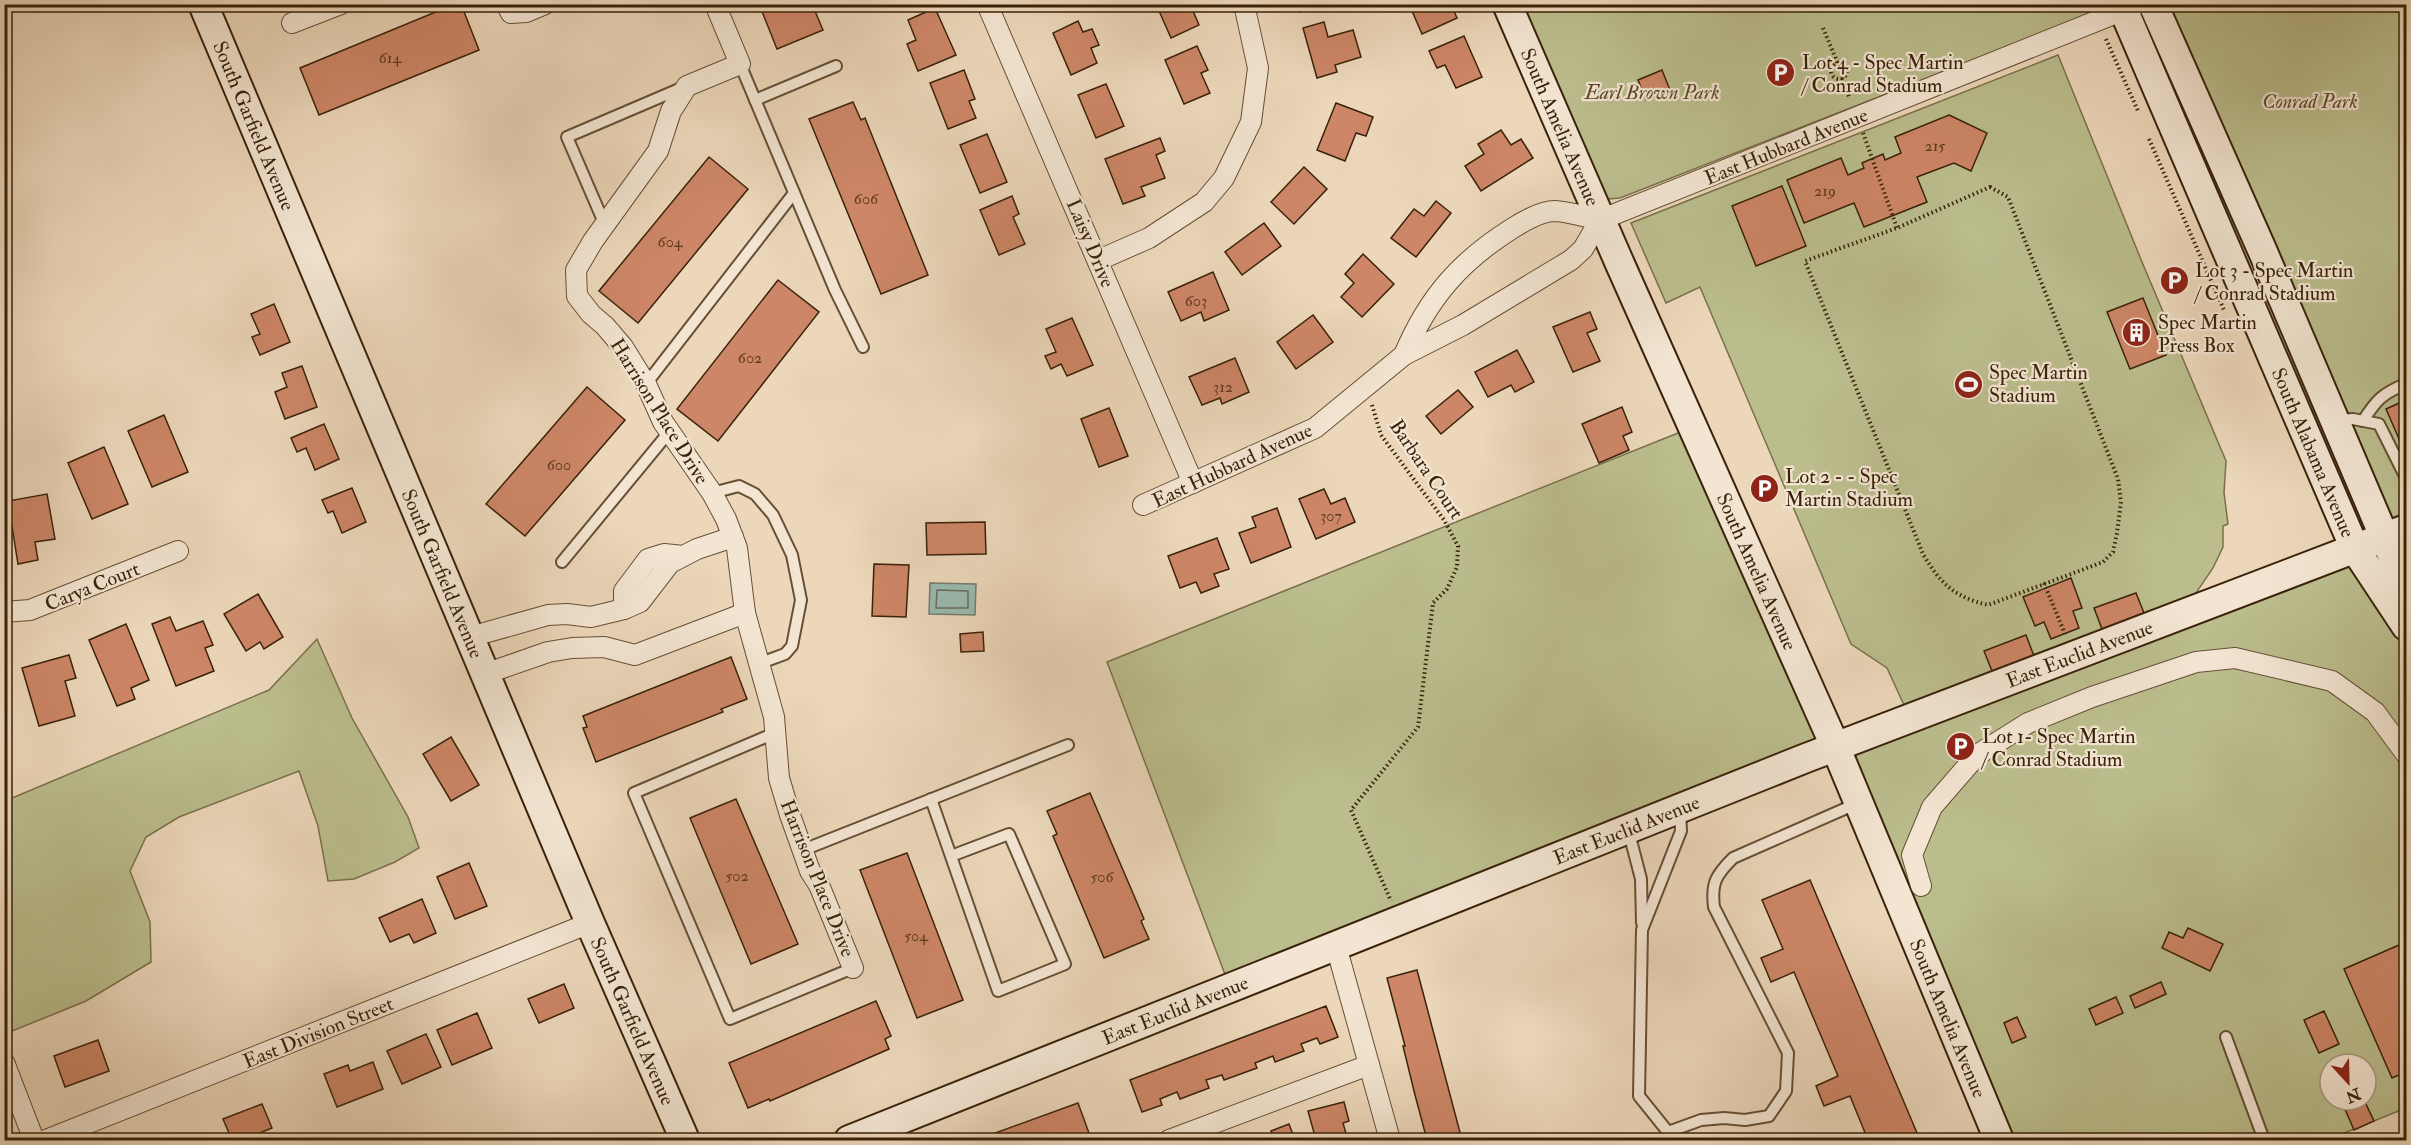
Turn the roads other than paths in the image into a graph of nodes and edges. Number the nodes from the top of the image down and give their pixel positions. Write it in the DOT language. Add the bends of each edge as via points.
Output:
graph roads {
  1 [pos="202,4"];
  2 [pos="341,4"];
  3 [pos="506,4"];
  4 [pos="545,4"];
  5 [pos="715,4"];
  6 [pos="987,4"];
  7 [pos="1244,4"];
  8 [pos="1507,4"];
  9 [pos="2153,4"];
  10 [pos="2128,6"];
  11 [pos="292,23"];
  12 [pos="740,64"];
  13 [pos="836,66"];
  14 [pos="687,86"];
  15 [pos="755,100"];
  16 [pos="794,193"];
  17 [pos="1600,220"];
  18 [pos="605,225"];
  19 [pos="1099,260"];
  20 [pos="863,347"];
  21 [pos="1404,355"];
  22 [pos="646,384"];
  23 [pos="2406,384"];
  24 [pos="2334,420"];
  25 [pos="2363,421"];
  26 [pos="670,431"];
  27 [pos="2406,478"];
  28 [pos="1193,483"];
  29 [pos="712,493"];
  30 [pos="1143,506"];
  31 [pos="2395,533"];
  32 [pos="733,537"];
  33 [pos="2355,549"];
  34 [pos="178,551"];
  35 [pos="562,562"];
  36 [pos="2406,588"];
  37 [pos="4,612"];
  38 [pos="745,613"];
  39 [pos="2406,627"];
  40 [pos="470,638"];
  41 [pos="758,663"];
  42 [pos="485,674"];
  43 [pos="775,733"];
  44 [pos="1068,745"];
  45 [pos="1835,746"];
  46 [pos="2406,754"];
  47 [pos="932,799"];
  48 [pos="1858,803"];
  49 [pos="1680,808"];
  50 [pos="1628,829"];
  51 [pos="803,850"];
  52 [pos="951,856"];
  53 [pos="1921,886"];
  54 [pos="590,924"];
  55 [pos="1642,930"];
  56 [pos="1336,946"];
  57 [pos="853,968"];
  58 [pos="2226,1036"];
  59 [pos="4,1062"];
  60 [pos="1369,1065"];
  61 [pos="34,1140"];
  62 [pos="46,1140"];
  63 [pos="685,1140"];
  64 [pos="849,1140"];
  65 [pos="1169,1140"];
  66 [pos="1390,1140"];
  67 [pos="1999,1140"];
  68 [pos="2265,1140"];
  1 -- 40 [label="street, South Garfield Avenue"];
  2 -- 11 [label="street"];
  3 -- 4 [label="street" via="511,13"];
  5 -- 12 [label="street"];
  6 -- 19 [label="street, Laisy Drive"];
  7 -- 19 [label="street" via="1258,68 1251,122 1224,178 1204,202 1149,238"];
  8 -- 17 [label="street, South Amelia Avenue"];
  9 -- 24 [label="street, South Alabama Avenue"];
  10 -- 17 [label="street, East Hubbard Avenue"];
  10 -- 33 [label="street, South Alabama Avenue"];
  12 -- 14 [label="street"];
  12 -- 15 [label="lane"];
  13 -- 15 [label="lane"];
  14 -- 18 [label="street, Harrison Place Drive" via="671,111 658,151"];
  14 -- 18 [label="lane" via="567,137"];
  15 -- 16 [label="lane"];
  16 -- 20 [label="lane"];
  16 -- 22 [label="lane"];
  17 -- 21 [label="street, East Hubbard Avenue" via="1583,249 1571,260"];
  17 -- 21 [label="street, East Hubbard Avenue" via="1553,211 1524,221 1486,244 1435,298"];
  17 -- 45 [label="street, South Amelia Avenue"];
  18 -- 22 [label="street, Harrison Place Drive" via="576,270 577,296 623,347"];
  19 -- 28 [label="street, Laisy Drive"];
  21 -- 28 [label="street, East Hubbard Avenue" via="1315,428"];
  22 -- 26 [label="street, Harrison Place Drive"];
  23 -- 25 [label="lane" via="2375,401"];
  24 -- 25 [label="lane"];
  24 -- 31 [label="street, South Alabama Avenue"];
  25 -- 27 [label="lane" via="2379,424"];
  26 -- 29 [label="street, Harrison Place Drive"];
  26 -- 35 [label="lane"];
  28 -- 30 [label="street, East Hubbard Avenue"];
  29 -- 32 [label="street, Harrison Place Drive"];
  29 -- 41 [label="lane" via="739,486 755,494 773,515 792,555 801,600 792,646 785,654"];
  31 -- 33 [label="street, East Euclid Avenue"];
  31 -- 36 [label="street, South Alabama Avenue"];
  32 -- 38 [label="street, Harrison Place Drive"];
  32 -- 40 [label="street" via="670,563 640,602 624,609 591,617 548,615"];
  33 -- 39 [label="street, South Alabama Avenue"];
  33 -- 45 [label="street, East Euclid Avenue"];
  34 -- 37 [label="street, Carya Court" via="30,610"];
  38 -- 41 [label="street, Harrison Place Drive"];
  38 -- 42 [label="street" via="635,655 604,647 572,648 548,652"];
  40 -- 42 [label="street, South Garfield Avenue"];
  41 -- 43 [label="street, Harrison Place Drive"];
  42 -- 54 [label="street, South Garfield Avenue"];
  43 -- 51 [label="street, Harrison Place Drive" via="779,778"];
  43 -- 57 [label="lane" via="634,793 730,1019"];
  44 -- 47 [label="lane"];
  45 -- 48 [label="street, South Amelia Avenue"];
  45 -- 49 [label="street, East Euclid Avenue"];
  46 -- 53 [label="street" via="2376,712 2332,681 2235,658 2196,663 2028,723 1977,754 1932,807 1912,855"];
  47 -- 51 [label="lane"];
  47 -- 52 [label="lane"];
  48 -- 55 [label="lane" via="1733,858 1712,888 1714,908 1788,1053 1786,1091 1769,1116 1701,1120 1668,1132 1639,1096"];
  48 -- 67 [label="street, South Amelia Avenue"];
  49 -- 50 [label="street, East Euclid Avenue"];
  49 -- 55 [label="lane" via="1681,831"];
  50 -- 55 [label="lane" via="1641,879"];
  50 -- 56 [label="street, East Euclid Avenue"];
  51 -- 57 [label="street, Harrison Place Drive"];
  52 -- 52 [label="lane" via="998,991 1065,964 1009,834"];
  54 -- 62 [label="street, East Division Street"];
  54 -- 63 [label="street, South Garfield Avenue"];
  56 -- 60 [label="street"];
  56 -- 64 [label="street, East Euclid Avenue"];
  58 -- 68 [label="lane"];
  59 -- 61 [label="street"];
  60 -- 65 [label="street"];
  60 -- 66 [label="street"];
}
